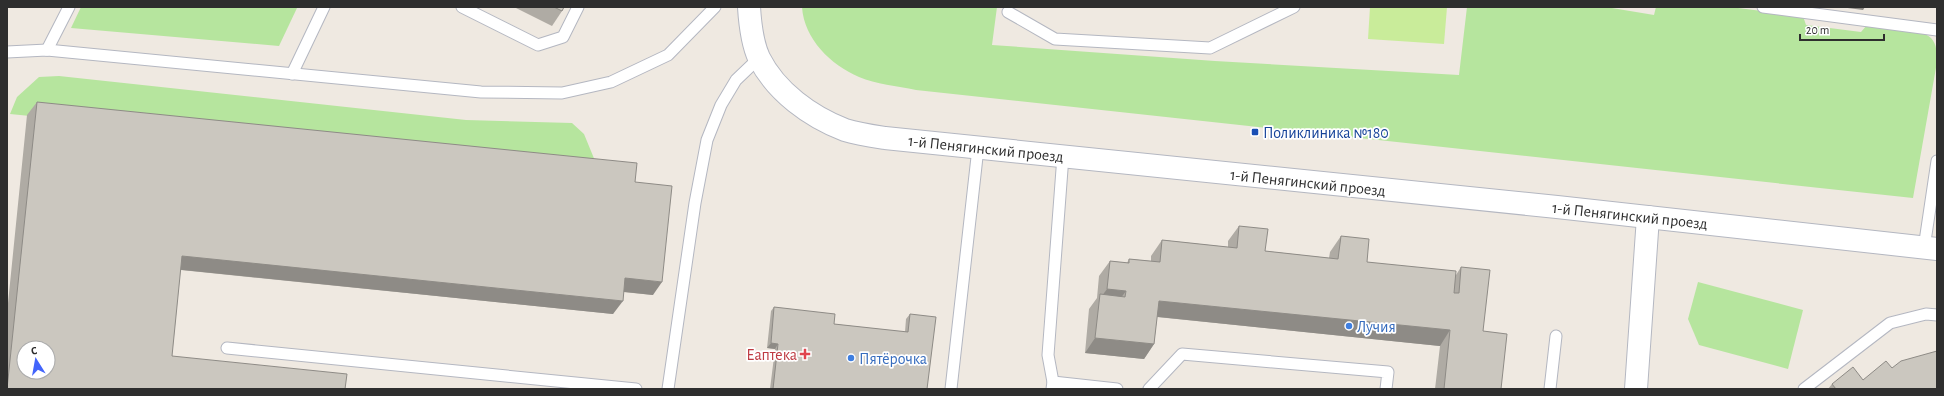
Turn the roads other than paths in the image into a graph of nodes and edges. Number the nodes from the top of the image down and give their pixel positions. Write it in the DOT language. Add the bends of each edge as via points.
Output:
graph roads {
  1 [pos="69,7"];
  2 [pos="324,7"];
  3 [pos="462,7"];
  4 [pos="578,7"];
  5 [pos="715,7"];
  6 [pos="749,7"];
  7 [pos="1294,7"];
  8 [pos="1763,7"];
  9 [pos="1008,12"];
  10 [pos="1937,30"];
  11 [pos="47,50"];
  12 [pos="7,52"];
  13 [pos="759,58"];
  14 [pos="292,74"];
  15 [pos="978,148"];
  16 [pos="1063,156"];
  17 [pos="1937,161"];
  18 [pos="1648,217"];
  19 [pos="1931,248"];
  20 [pos="1937,315"];
  21 [pos="1556,336"];
  22 [pos="227,348"];
  23 [pos="1053,385"];
  24 [pos="636,389"];
  25 [pos="668,389"];
  26 [pos="951,389"];
  27 [pos="1117,389"];
  28 [pos="1149,389"];
  29 [pos="1386,389"];
  30 [pos="1550,389"];
  31 [pos="1636,389"];
  32 [pos="1804,389"];
  1 -- 11 [label="lane"];
  2 -- 14 [label="lane"];
  3 -- 4 [label="lane" via="538,45 563,37"];
  5 -- 14 [label="lane" via="668,55 611,82 562,93 481,92"];
  6 -- 13 [label="street, 1-й Пенягинский проезд"];
  7 -- 9 [label="lane" via="1210,48 1055,39"];
  8 -- 10 [label="lane"];
  11 -- 12 [label="lane"];
  11 -- 14 [label="lane"];
  13 -- 15 [label="street, 1-й Пенягинский проезд" via="777,84 796,102 822,120 847,130 885,138"];
  13 -- 25 [label="lane" via="736,80 720,105 707,140 695,203"];
  15 -- 16 [label="street, 1-й Пенягинский проезд"];
  15 -- 26 [label="lane"];
  16 -- 18 [label="street, 1-й Пенягинский проезд"];
  16 -- 23 [label="lane" via="1048,355"];
  17 -- 19 [label="lane"];
  18 -- 19 [label="street, 1-й Пенягинский проезд"];
  18 -- 31 [label="street"];
  20 -- 32 [label="lane" via="1926,314 1890,323"];
  21 -- 30 [label="lane"];
  22 -- 24 [label="lane"];
  23 -- 27 [label="lane"];
  28 -- 29 [label="lane" via="1182,354 1388,372"];
}
